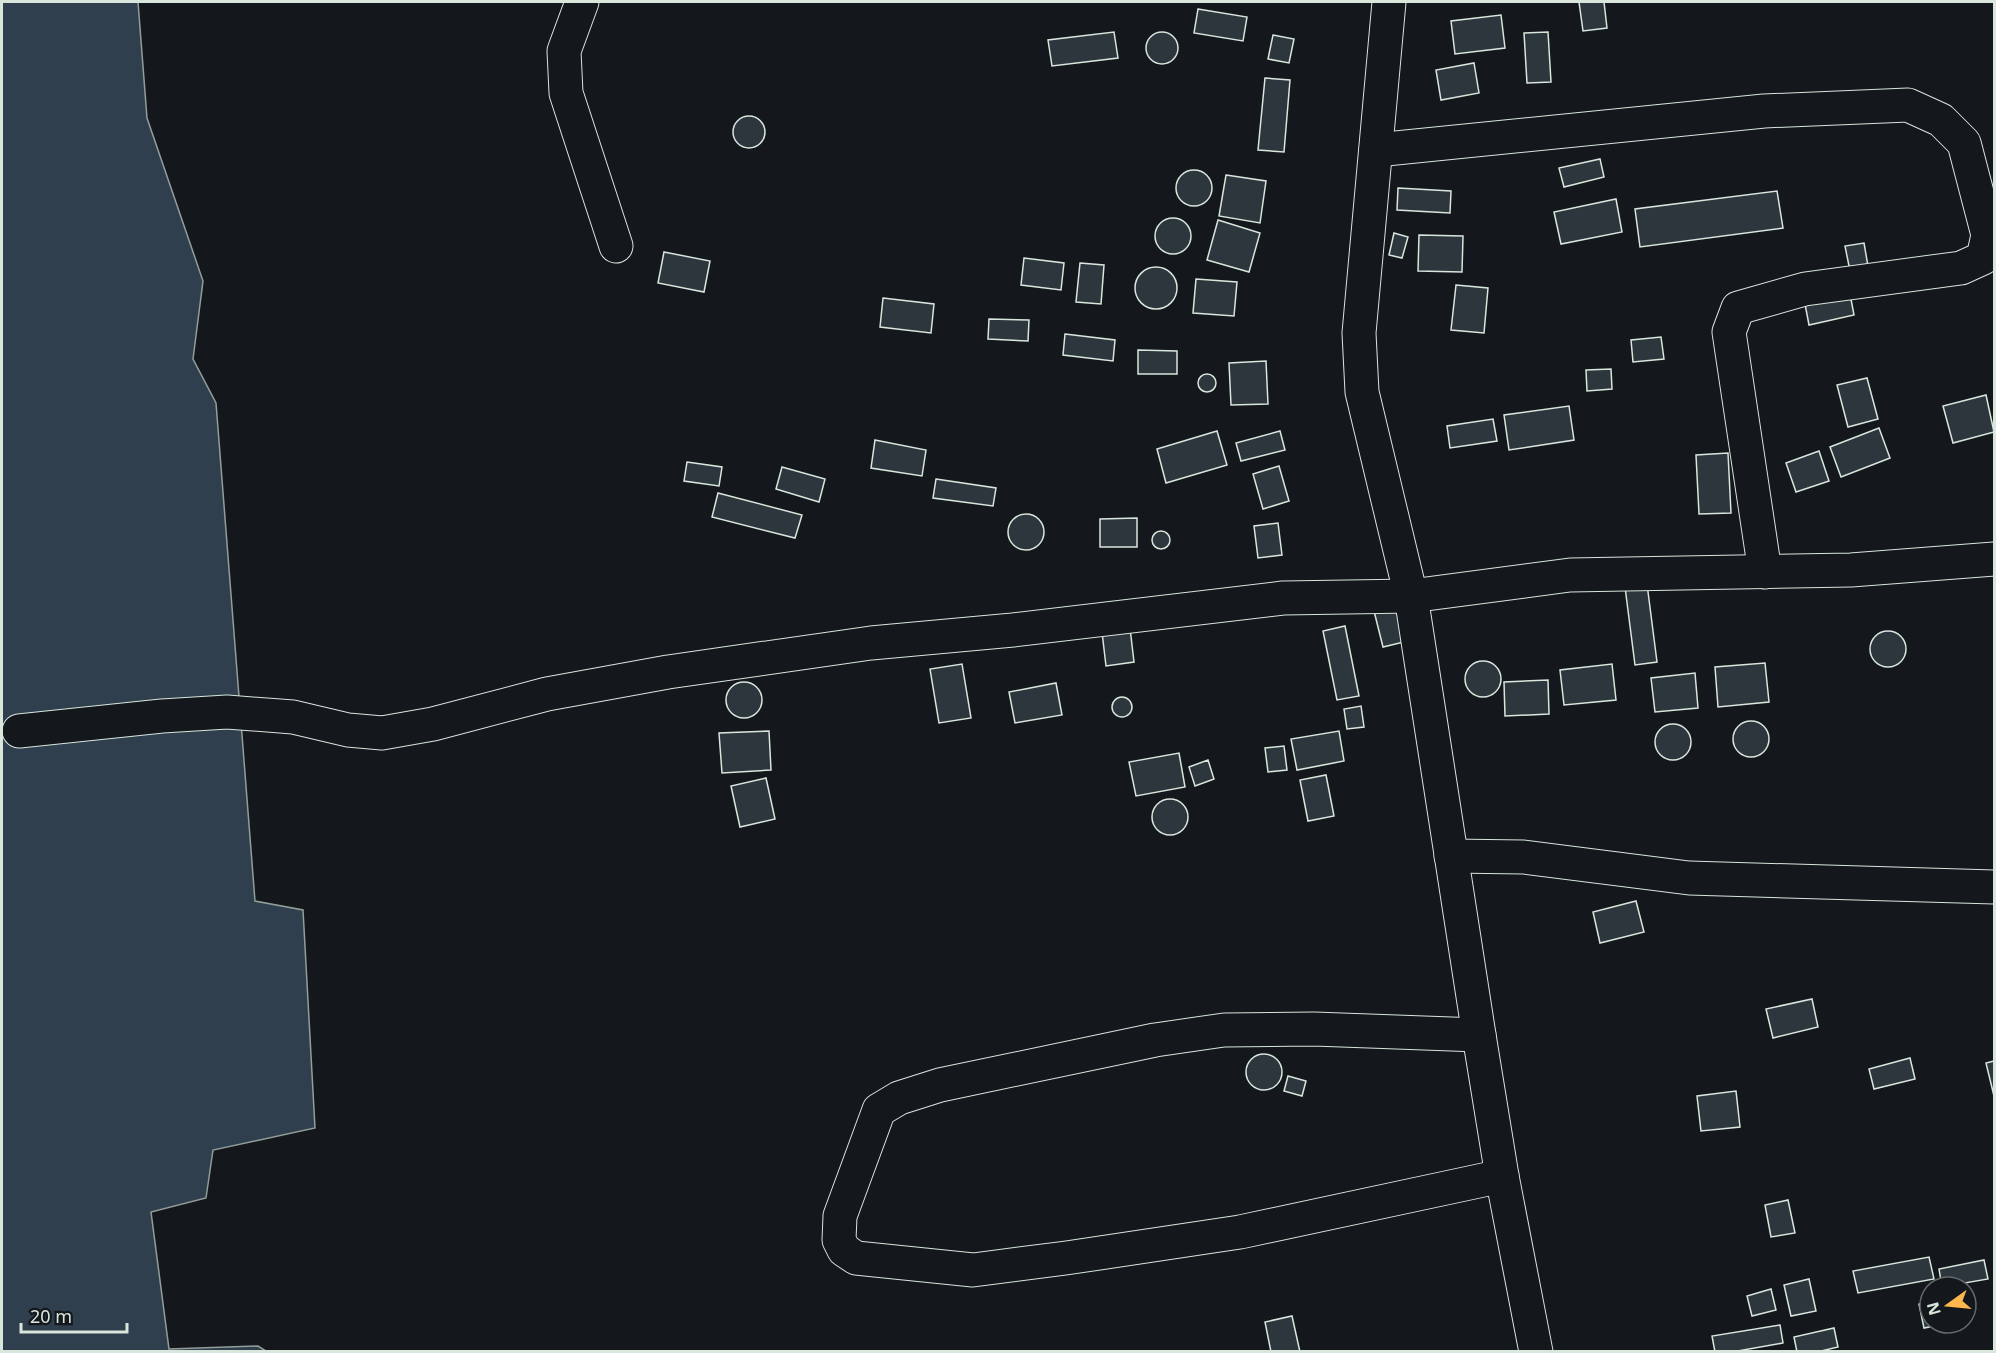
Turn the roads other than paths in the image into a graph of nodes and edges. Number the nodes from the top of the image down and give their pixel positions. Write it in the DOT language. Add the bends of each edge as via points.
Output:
graph roads {
  1 [pos="582,2"];
  2 [pos="1389,2"];
  3 [pos="1376,150"];
  4 [pos="616,246"];
  5 [pos="1995,560"];
  6 [pos="1765,572"];
  7 [pos="1411,596"];
  8 [pos="19,731"];
  9 [pos="1451,856"];
  10 [pos="1995,887"];
  11 [pos="1479,1035"];
  12 [pos="1502,1176"];
  13 [pos="1536,1352"];
  1 -- 4 [label="street" via="564,51 566,93"];
  2 -- 3 [label="street"];
  3 -- 6 [label="street" via="1764,111 1908,105 1941,120 1964,143 1988,235 1983,258 1961,268 1805,289 1738,308 1729,332"];
  3 -- 7 [label="street" via="1359,333 1362,392"];
  5 -- 6 [label="street"];
  6 -- 7 [label="street" via="1570,575"];
  7 -- 8 [label="street" via="1283,598 872,643 547,694 382,733 348,730 293,717 227,712"];
  7 -- 9 [label="street"];
  9 -- 10 [label="street" via="1524,857 1689,878"];
  9 -- 11 [label="street"];
  11 -- 12 [label="street"];
  11 -- 12 [label="street" via="1224,1030 940,1085 898,1098 879,1110 840,1216 839,1240 844,1250 856,1258 973,1270 1240,1232"];
  12 -- 13 [label="street"];
}
